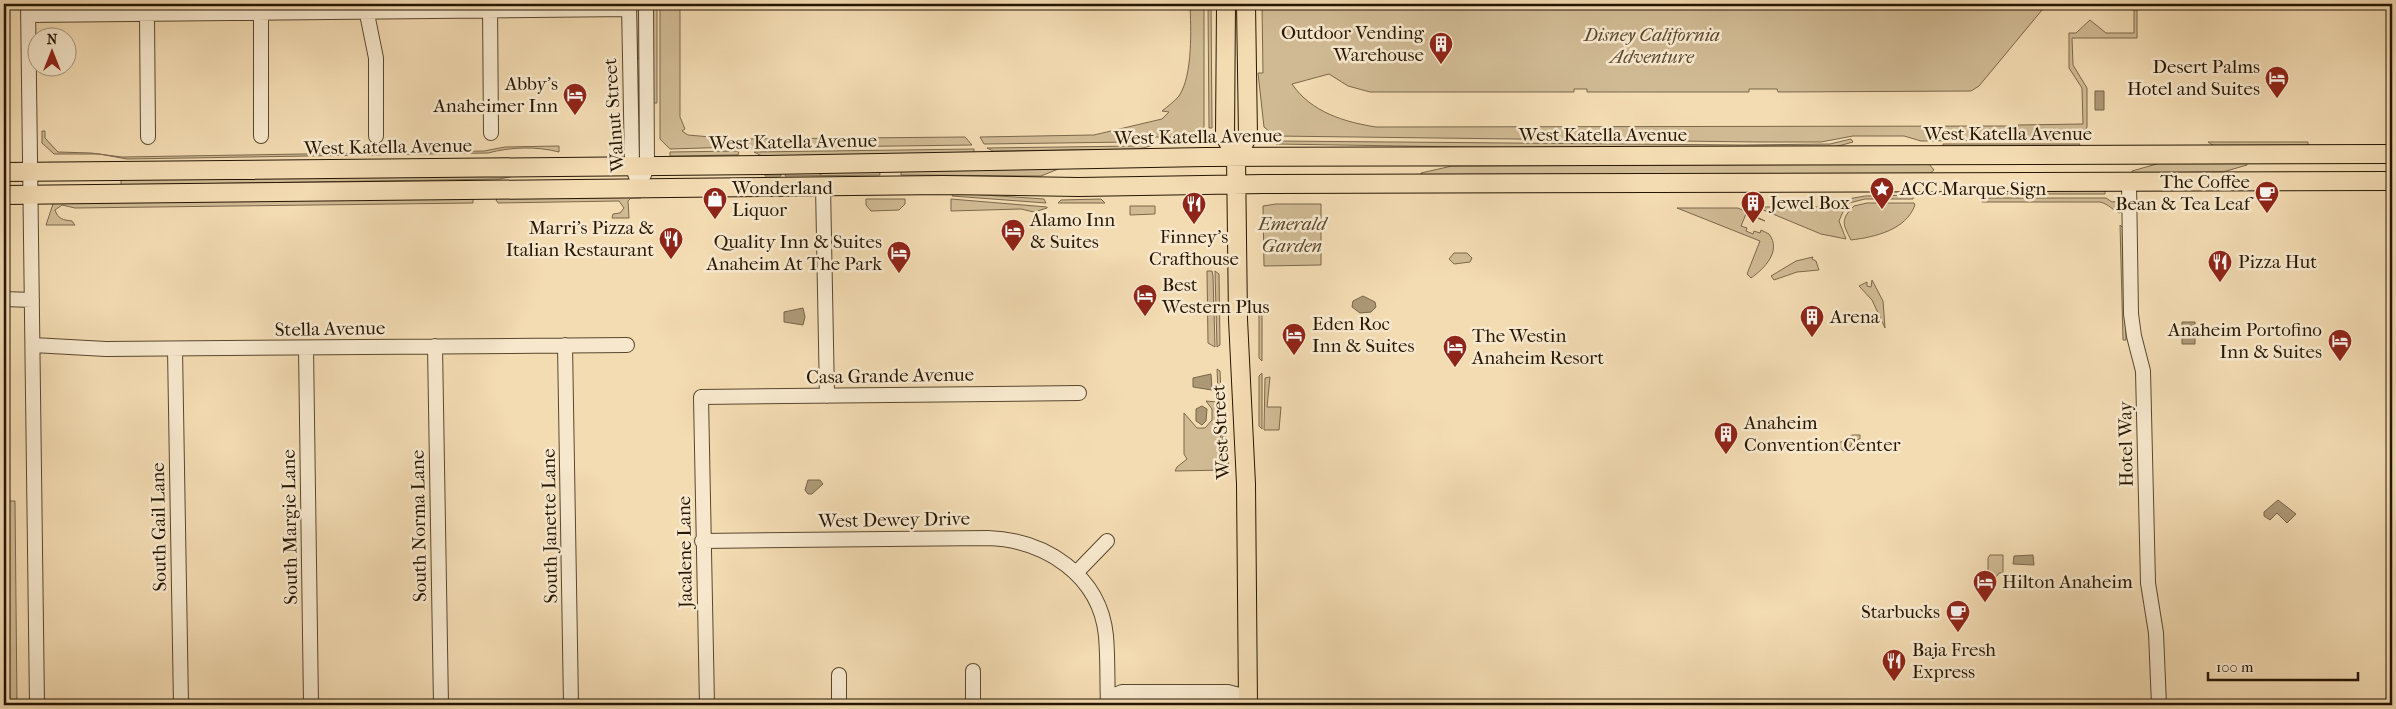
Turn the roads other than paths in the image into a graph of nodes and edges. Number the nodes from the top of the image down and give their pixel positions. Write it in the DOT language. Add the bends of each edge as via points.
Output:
graph roads {
  1 [pos="646,4"];
  2 [pos="1226,4"];
  3 [pos="1246,4"];
  4 [pos="366,7"];
  5 [pos="490,7"];
  6 [pos="629,7"];
  7 [pos="28,9"];
  8 [pos="261,13"];
  9 [pos="147,15"];
  10 [pos="491,133"];
  11 [pos="261,136"];
  12 [pos="376,136"];
  13 [pos="148,138"];
  14 [pos="2392,154"];
  15 [pos="1236,157"];
  16 [pos="640,165"];
  17 [pos="4,172"];
  18 [pos="30,172"];
  19 [pos="2392,181"];
  20 [pos="2129,182"];
  21 [pos="1236,184"];
  22 [pos="823,186"];
  23 [pos="640,188"];
  24 [pos="30,194"];
  25 [pos="4,195"];
  26 [pos="4,299"];
  27 [pos="32,300"];
  28 [pos="33,345"];
  29 [pos="565,345"];
  30 [pos="627,345"];
  31 [pos="436,346"];
  32 [pos="306,348"];
  33 [pos="175,349"];
  34 [pos="1079,393"];
  35 [pos="827,396"];
  36 [pos="701,397"];
  37 [pos="702,541"];
  38 [pos="1107,541"];
  39 [pos="1076,573"];
  40 [pos="973,671"];
  41 [pos="839,675"];
  42 [pos="1248,701"];
  43 [pos="1108,702"];
  44 [pos="37,705"];
  45 [pos="181,705"];
  46 [pos="311,705"];
  47 [pos="441,705"];
  48 [pos="572,705"];
  49 [pos="707,705"];
  50 [pos="839,705"];
  51 [pos="973,705"];
  52 [pos="2159,705"];
  1 -- 16 [label="street, Walnut Street"];
  2 -- 15 [label="main road" via="1225,136"];
  3 -- 15 [label="main road" via="1248,136"];
  4 -- 5 [label="street"];
  4 -- 8 [label="street"];
  4 -- 12 [label="street" via="376,58"];
  5 -- 6 [label="street"];
  5 -- 10 [label="street"];
  6 -- 16 [label="street, Walnut Street"];
  7 -- 9 [label="street"];
  7 -- 18 [label="street"];
  8 -- 9 [label="street"];
  8 -- 11 [label="street"];
  9 -- 13 [label="street"];
  14 -- 15 [label="main road, West Katella Avenue"];
  15 -- 16 [label="main road, West Katella Avenue"];
  15 -- 21 [label="main road, West Street"];
  16 -- 18 [label="main road, West Katella Avenue"];
  16 -- 23 [label="street, Walnut Street"];
  17 -- 18 [label="main road, West Katella Avenue"];
  18 -- 24 [label="street"];
  19 -- 20 [label="main road"];
  20 -- 21 [label="main road"];
  20 -- 52 [label="street, Hotel Way" via="2132,320 2143,371 2148,583 2156,633"];
  21 -- 22 [label="main road"];
  21 -- 42 [label="main road, West Street" via="1246,484"];
  22 -- 23 [label="main road"];
  22 -- 35 [label="street"];
  23 -- 24 [label="main road"];
  24 -- 25 [label="main road"];
  24 -- 27 [label="street"];
  26 -- 27 [label="street"];
  27 -- 28 [label="street"];
  28 -- 33 [label="street, Stella Avenue"];
  28 -- 44 [label="street"];
  29 -- 30 [label="street, Stella Avenue"];
  29 -- 31 [label="street, Stella Avenue"];
  29 -- 48 [label="street, South Janette Lane"];
  31 -- 32 [label="street, Stella Avenue"];
  31 -- 47 [label="street, South Norma Lane"];
  32 -- 33 [label="street, Stella Avenue"];
  32 -- 46 [label="street, South Margie Lane"];
  33 -- 45 [label="street, South Gail Lane"];
  34 -- 35 [label="street, Casa Grande Avenue"];
  35 -- 36 [label="street, Casa Grande Avenue"];
  36 -- 37 [label="street, Jacalene Lane"];
  37 -- 39 [label="street, West Dewey Drive" via="1002,538 1042,549"];
  37 -- 49 [label="street, Jacalene Lane"];
  38 -- 39 [label="street"];
  39 -- 43 [label="street, West Dewey Drive" via="1094,598 1103,622"];
  40 -- 51 [label="street"];
  41 -- 50 [label="street"];
  42 -- 43 [label="street" via="1228,692 1122,692"];
}
